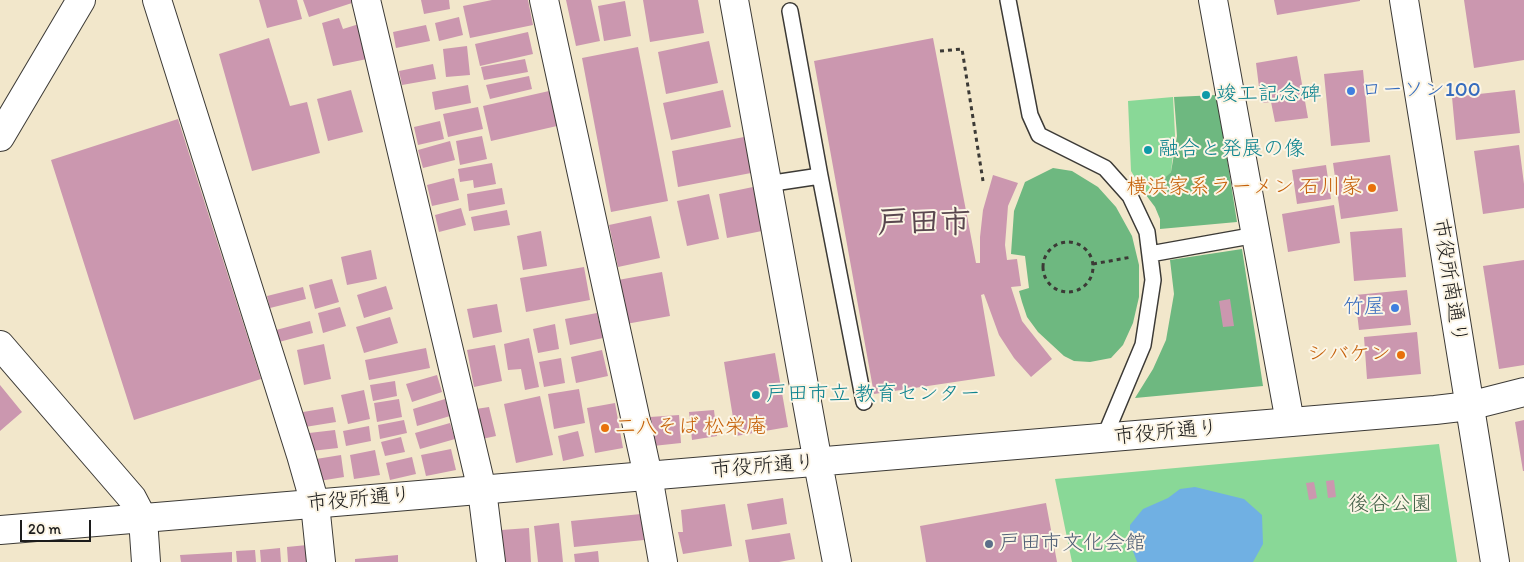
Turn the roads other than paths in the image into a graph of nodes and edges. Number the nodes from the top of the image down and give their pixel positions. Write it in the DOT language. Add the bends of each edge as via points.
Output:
graph roads {
  1 [pos="81,0"];
  2 [pos="157,0"];
  3 [pos="366,0"];
  4 [pos="544,0"];
  5 [pos="734,0"];
  6 [pos="1008,0"];
  7 [pos="1213,0"];
  8 [pos="1404,0"];
  9 [pos="790,11"];
  10 [pos="0,137"];
  11 [pos="820,176"];
  12 [pos="767,184"];
  13 [pos="1256,235"];
  14 [pos="1150,254"];
  15 [pos="0,346"];
  16 [pos="1524,392"];
  17 [pos="864,402"];
  18 [pos="1469,406"];
  19 [pos="1290,422"];
  20 [pos="1104,438"];
  21 [pos="818,462"];
  22 [pos="648,476"];
  23 [pos="482,490"];
  24 [pos="314,504"];
  25 [pos="143,519"];
  26 [pos="0,530"];
  27 [pos="146,562"];
  28 [pos="321,562"];
  29 [pos="492,562"];
  30 [pos="663,562"];
  31 [pos="836,562"];
  32 [pos="1495,562"];
  1 -- 10 [label="street"];
  2 -- 24 [label="street"];
  3 -- 23 [label="street"];
  4 -- 22 [label="street"];
  5 -- 12 [label="street"];
  6 -- 14 [label="lane" via="1030,115 1039,135 1105,168 1130,196 1147,232"];
  7 -- 13 [label="street"];
  8 -- 18 [label="street, 市役所南通り"];
  9 -- 11 [label="lane"];
  11 -- 12 [label="lane"];
  11 -- 17 [label="lane"];
  12 -- 21 [label="street"];
  13 -- 14 [label="lane"];
  13 -- 19 [label="street"];
  14 -- 20 [label="lane" via="1153,280 1143,345"];
  15 -- 25 [label="street" via="132,498"];
  16 -- 18 [label="street, 市役所通り"];
  18 -- 19 [label="street, 市役所通り"];
  18 -- 32 [label="street, 市役所南通り"];
  19 -- 20 [label="street, 市役所通り"];
  20 -- 21 [label="street, 市役所通り"];
  21 -- 22 [label="street, 市役所通り"];
  21 -- 31 [label="street"];
  22 -- 23 [label="street, 市役所通り"];
  22 -- 30 [label="street"];
  23 -- 24 [label="street, 市役所通り"];
  23 -- 29 [label="street"];
  24 -- 25 [label="street, 市役所通り"];
  24 -- 28 [label="street"];
  25 -- 26 [label="street, 市役所通り"];
  25 -- 27 [label="street"];
}
